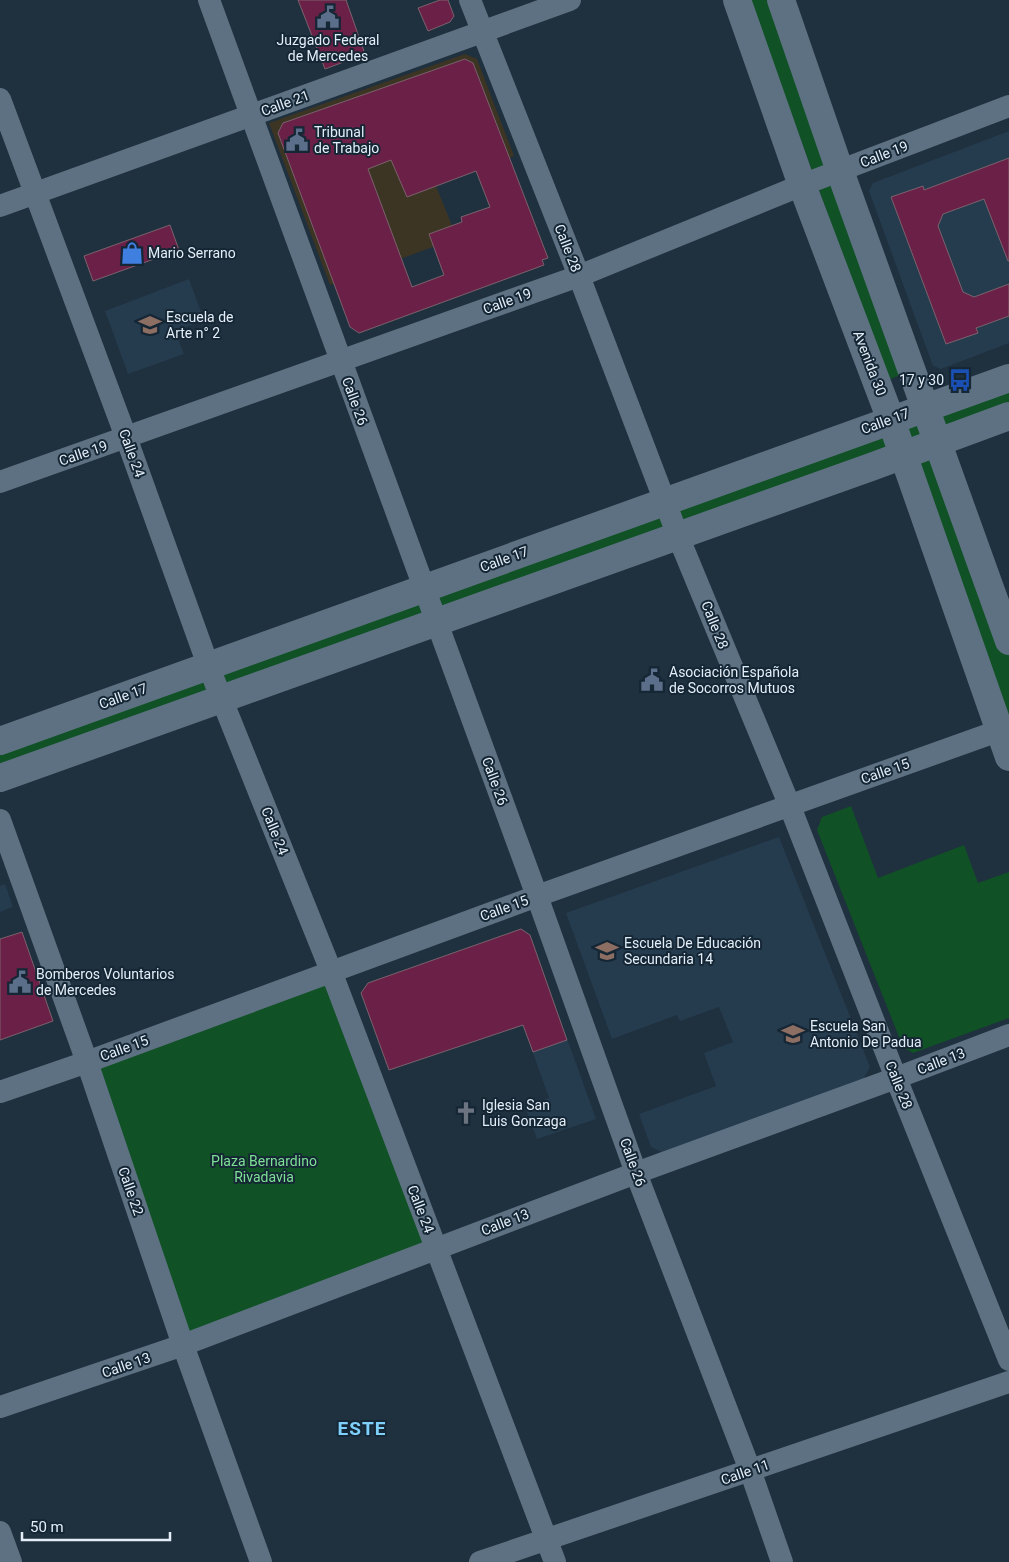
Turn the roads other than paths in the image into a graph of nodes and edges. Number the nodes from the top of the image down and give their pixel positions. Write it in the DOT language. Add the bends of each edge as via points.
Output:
graph roads {
  1 [pos="209,0"];
  2 [pos="470,0"];
  3 [pos="570,0"];
  4 [pos="737,0"];
  5 [pos="781,0"];
  6 [pos="483,31"];
  7 [pos="0,99"];
  8 [pos="1009,106"];
  9 [pos="252,115"];
  10 [pos="840,171"];
  11 [pos="802,185"];
  12 [pos="34,194"];
  13 [pos="0,206"];
  14 [pos="579,276"];
  15 [pos="340,360"];
  16 [pos="1009,378"];
  17 [pos="924,408"];
  18 [pos="1009,416"];
  19 [pos="891,420"];
  20 [pos="126,437"];
  21 [pos="937,443"];
  22 [pos="903,456"];
  23 [pos="0,482"];
  24 [pos="665,500"];
  25 [pos="678,536"];
  26 [pos="424,589"];
  27 [pos="436,622"];
  28 [pos="1009,641"];
  29 [pos="208,665"];
  30 [pos="222,698"];
  31 [pos="1004,729"];
  32 [pos="0,741"];
  33 [pos="1009,756"];
  34 [pos="0,778"];
  35 [pos="789,804"];
  36 [pos="0,820"];
  37 [pos="537,896"];
  38 [pos="331,971"];
  39 [pos="1009,1035"];
  40 [pos="88,1062"];
  41 [pos="896,1078"];
  42 [pos="0,1092"];
  43 [pos="636,1173"];
  44 [pos="435,1248"];
  45 [pos="183,1345"];
  46 [pos="1009,1360"];
  47 [pos="1009,1382"];
  48 [pos="0,1407"];
  49 [pos="750,1470"];
  50 [pos="0,1532"];
  51 [pos="546,1539"];
  52 [pos="11,1562"];
  53 [pos="261,1562"];
  54 [pos="480,1562"];
  55 [pos="555,1562"];
  56 [pos="782,1562"];
  1 -- 9 [label="street, Calle 26"];
  2 -- 6 [label="street, Calle 28"];
  3 -- 6 [label="street, Calle 21"];
  4 -- 11 [label="main road, Avenida 30"];
  5 -- 10 [label="main road"];
  6 -- 9 [label="street, Calle 21"];
  6 -- 14 [label="street, Calle 28"];
  7 -- 12 [label="street, Calle 24"];
  8 -- 10 [label="street, Calle 19"];
  9 -- 12 [label="street, Calle 21"];
  9 -- 15 [label="street, Calle 26"];
  10 -- 11 [label="street, Calle 19"];
  10 -- 17 [label="main road"];
  11 -- 14 [label="street, Calle 19"];
  11 -- 19 [label="main road, Avenida 30"];
  12 -- 13 [label="street, Calle 21"];
  12 -- 20 [label="street, Calle 24"];
  14 -- 15 [label="street, Calle 19"];
  14 -- 24 [label="street, Calle 28"];
  15 -- 20 [label="street, Calle 19"];
  15 -- 26 [label="street, Calle 26"];
  16 -- 17 [label="main road, Calle 17"];
  17 -- 19 [label="main road, Calle 17"];
  17 -- 21 [label="main road"];
  18 -- 21 [label="main road"];
  19 -- 22 [label="main road, Avenida 30"];
  19 -- 24 [label="main road, Calle 17"];
  20 -- 23 [label="street, Calle 19"];
  20 -- 29 [label="street, Calle 24"];
  21 -- 22 [label="main road"];
  21 -- 28 [label="main road"];
  22 -- 25 [label="main road"];
  22 -- 31 [label="main road, Avenida 30"];
  24 -- 25 [label="street, Calle 28"];
  24 -- 26 [label="main road, Calle 17"];
  25 -- 27 [label="main road"];
  25 -- 35 [label="street, Calle 28"];
  26 -- 27 [label="street, Calle 26"];
  26 -- 29 [label="main road, Calle 17"];
  27 -- 30 [label="main road"];
  27 -- 37 [label="street, Calle 26"];
  29 -- 30 [label="street, Calle 24"];
  29 -- 32 [label="main road, Calle 17"];
  30 -- 34 [label="main road"];
  30 -- 38 [label="street, Calle 24"];
  31 -- 33 [label="main road, Avenida 30"];
  31 -- 35 [label="street, Calle 15"];
  35 -- 37 [label="street, Calle 15"];
  35 -- 41 [label="street, Calle 28"];
  36 -- 40 [label="street, Calle 22"];
  37 -- 38 [label="street, Calle 15"];
  37 -- 43 [label="street, Calle 26"];
  38 -- 40 [label="street, Calle 15"];
  38 -- 44 [label="street, Calle 24"];
  39 -- 41 [label="street, Calle 13"];
  40 -- 42 [label="street, Calle 15"];
  40 -- 45 [label="street, Calle 22"];
  41 -- 43 [label="street, Calle 13"];
  41 -- 46 [label="street, Calle 28"];
  43 -- 44 [label="street, Calle 13"];
  43 -- 49 [label="street, Calle 26"];
  44 -- 45 [label="street, Calle 13"];
  44 -- 51 [label="street, Calle 24"];
  45 -- 48 [label="street, Calle 13"];
  45 -- 53 [label="street, Calle 22"];
  47 -- 49 [label="street, Calle 11"];
  49 -- 51 [label="street, Calle 11"];
  49 -- 56 [label="street, Calle 26"];
  50 -- 52 [label="street"];
  51 -- 54 [label="street, Calle 11"];
  51 -- 55 [label="street, Calle 24"];
}
